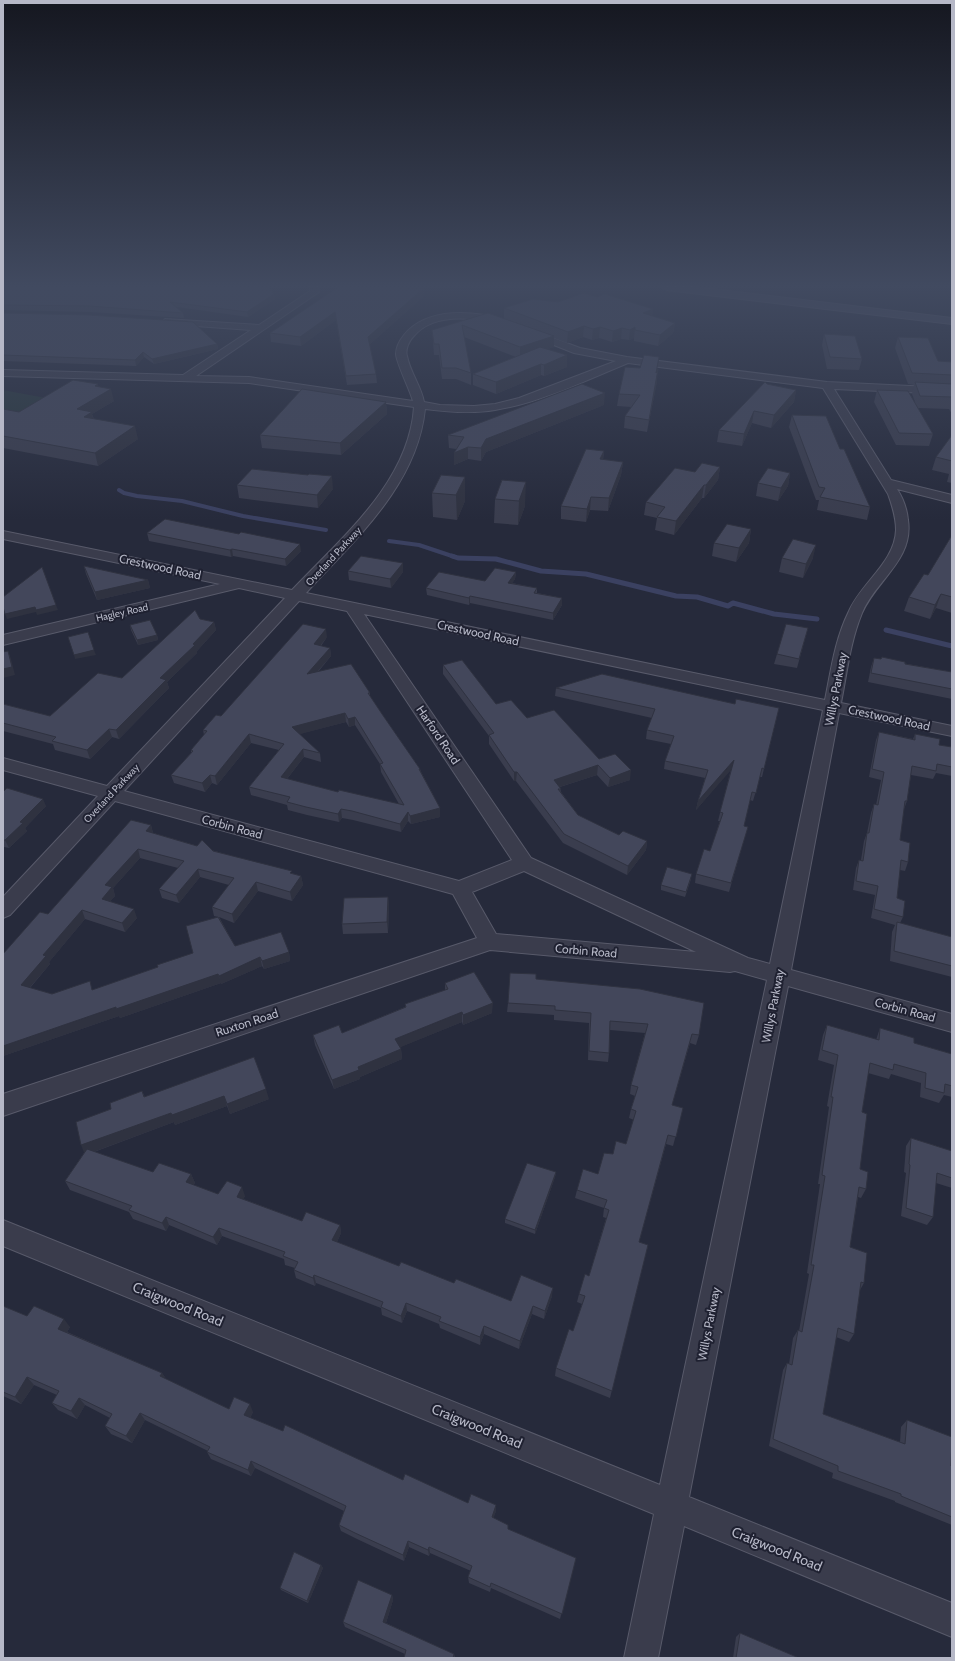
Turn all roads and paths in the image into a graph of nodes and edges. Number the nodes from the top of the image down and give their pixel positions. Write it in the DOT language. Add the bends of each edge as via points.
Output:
graph roads {
  1 [pos="206,365"];
  2 [pos="405,365"];
  3 [pos="615,365"];
  4 [pos="663,365"];
  5 [pos="3,373"];
  6 [pos="186,378"];
  7 [pos="827,385"];
  8 [pos="952,391"];
  9 [pos="420,405"];
  10 [pos="886,482"];
  11 [pos="952,500"];
  12 [pos="3,535"];
  13 [pos="240,584"];
  14 [pos="296,595"];
  15 [pos="352,607"];
  16 [pos="3,640"];
  17 [pos="833,707"];
  18 [pos="952,731"];
  19 [pos="3,764"];
  20 [pos="110,793"];
  21 [pos="524,863"];
  22 [pos="460,889"];
  23 [pos="3,910"];
  24 [pos="490,942"];
  25 [pos="743,965"];
  26 [pos="779,976"];
  27 [pos="952,1023"];
  28 [pos="3,1105"];
  29 [pos="3,1233"];
  30 [pos="672,1506"];
  31 [pos="952,1620"];
  32 [pos="641,1658"];
  1 -- 6 [label="street"];
  2 -- 9 [label="street, Overland Parkway"];
  3 -- 9 [label="street" via="506,405 452,409"];
  4 -- 7 [label="street, Overland Parkway"];
  5 -- 6 [label="street"];
  6 -- 9 [label="street" via="267,382"];
  7 -- 8 [label="street, Overland Parkway"];
  7 -- 10 [label="street, Willys Parkway"];
  9 -- 14 [label="street, Overland Parkway" via="416,434 397,479 369,516"];
  10 -- 11 [label="street"];
  10 -- 17 [label="street, Willys Parkway" via="900,507 900,549 859,604 846,640"];
  12 -- 13 [label="street, Crestwood Road"];
  13 -- 14 [label="street, Crestwood Road"];
  13 -- 16 [label="street, Hagley Road"];
  14 -- 15 [label="street, Crestwood Road"];
  14 -- 20 [label="street, Overland Parkway"];
  15 -- 17 [label="street, Crestwood Road"];
  15 -- 21 [label="street, Harford Road"];
  17 -- 18 [label="street, Crestwood Road"];
  17 -- 26 [label="street, Willys Parkway"];
  19 -- 20 [label="street, Corbin Road"];
  20 -- 22 [label="street, Corbin Road"];
  20 -- 23 [label="street, Overland Parkway"];
  21 -- 22 [label="street"];
  21 -- 25 [label="street, Corbin Road"];
  22 -- 24 [label="street"];
  24 -- 25 [label="street, Corbin Road"];
  24 -- 28 [label="street, Ruxton Road"];
  25 -- 26 [label="street, Corbin Road"];
  26 -- 27 [label="street, Corbin Road"];
  26 -- 30 [label="street, Willys Parkway"];
  29 -- 30 [label="street, Craigwood Road"];
  30 -- 31 [label="street, Craigwood Road"];
  30 -- 32 [label="street, Willys Parkway"];
}
